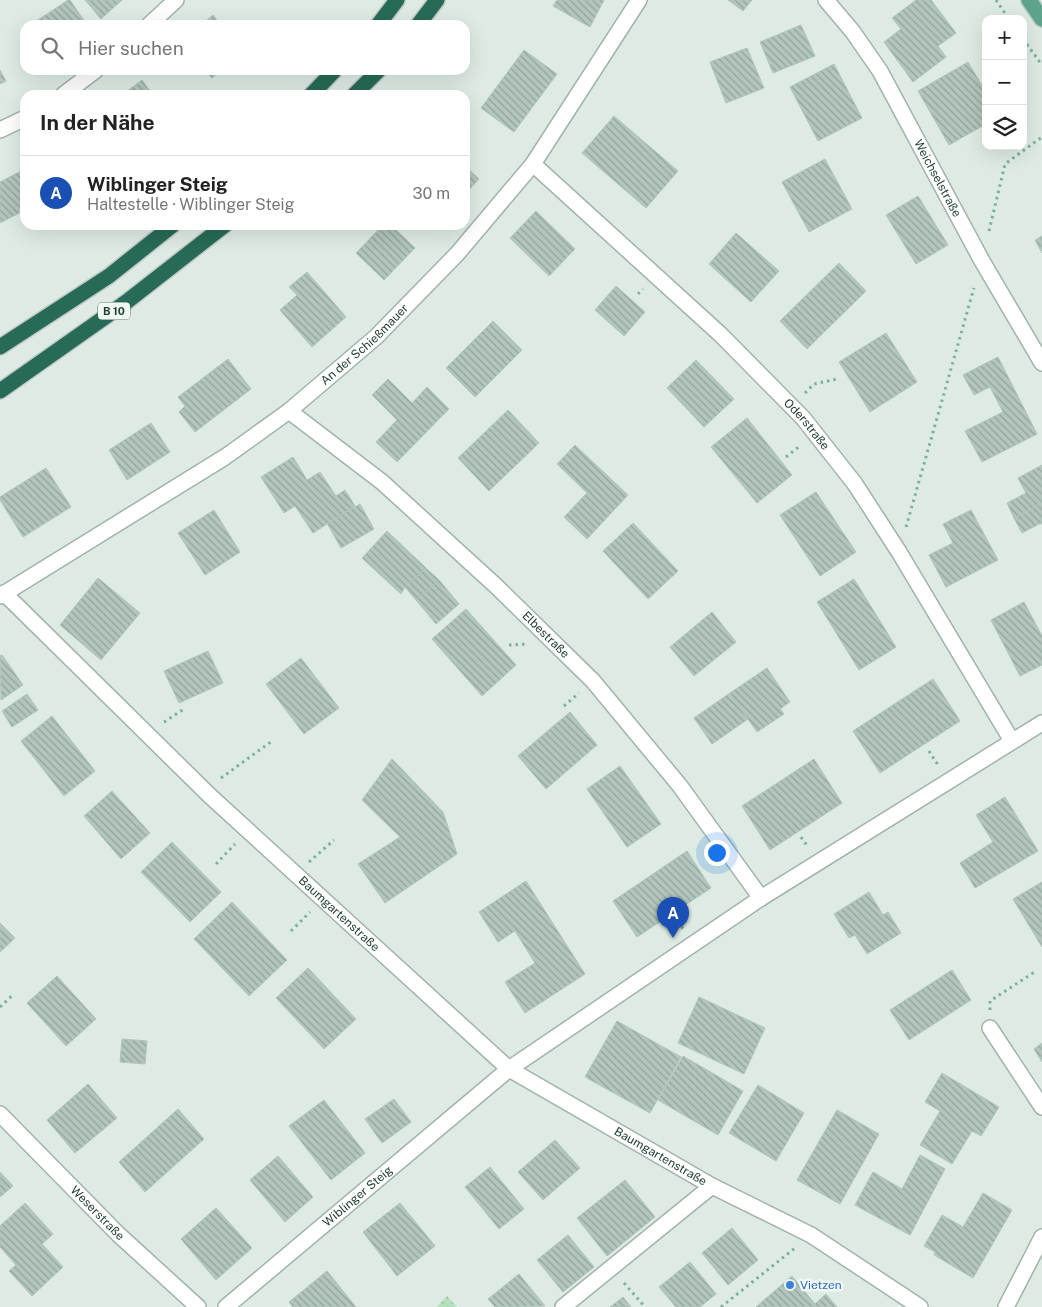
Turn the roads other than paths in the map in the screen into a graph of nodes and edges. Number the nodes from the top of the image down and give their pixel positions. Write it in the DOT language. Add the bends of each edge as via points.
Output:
graph roads {
  1 [pos="176,0"];
  2 [pos="397,0"];
  3 [pos="437,0"];
  4 [pos="639,0"];
  5 [pos="826,0"];
  6 [pos="1028,0"];
  7 [pos="1042,19"];
  8 [pos="154,20"];
  9 [pos="382,20"];
  10 [pos="422,20"];
  11 [pos="89,75"];
  12 [pos="330,75"];
  13 [pos="373,75"];
  14 [pos="70,90"];
  15 [pos="316,90"];
  16 [pos="359,90"];
  17 [pos="20,120"];
  18 [pos="0,130"];
  19 [pos="533,164"];
  20 [pos="166,230"];
  21 [pos="219,230"];
  22 [pos="0,347"];
  23 [pos="1042,363"];
  24 [pos="0,391"];
  25 [pos="289,411"];
  26 [pos="2,594"];
  27 [pos="1042,723"];
  28 [pos="1012,741"];
  29 [pos="761,898"];
  30 [pos="990,1028"];
  31 [pos="509,1069"];
  32 [pos="1042,1107"];
  33 [pos="0,1114"];
  34 [pos="712,1186"];
  35 [pos="1042,1237"];
  36 [pos="198,1307"];
  37 [pos="226,1307"];
  38 [pos="562,1307"];
  39 [pos="920,1307"];
  40 [pos="1006,1307"];
  1 -- 8 [label="street"];
  2 -- 9 [label="highway"];
  3 -- 10 [label="highway"];
  4 -- 19 [label="street, An der Schießmauer"];
  5 -- 23 [label="street, Weichselstraße" via="854,32 880,71 982,262"];
  6 -- 7 [label="main road"];
  11 -- 14 [label="street"];
  12 -- 15 [label="highway"];
  13 -- 16 [label="highway"];
  17 -- 18 [label="street"];
  19 -- 25 [label="street, An der Schießmauer" via="444,268 376,336"];
  19 -- 28 [label="street, Oderstraße" via="721,335 792,406 855,484"];
  20 -- 22 [label="highway, B 10" via="109,276"];
  21 -- 24 [label="highway, B 10" via="125,303"];
  25 -- 26 [label="street, An der Schießmauer" via="225,456"];
  25 -- 29 [label="street, Elbestraße" via="382,482 496,586 592,681 680,786"];
  26 -- 31 [label="street, Baumgartenstraße" via="204,790"];
  27 -- 28 [label="street, Wiblinger Steig"];
  28 -- 29 [label="street, Wiblinger Steig"];
  29 -- 31 [label="street, Wiblinger Steig"];
  30 -- 32 [label="street"];
  31 -- 34 [label="street, Baumgartenstraße"];
  31 -- 37 [label="street, Wiblinger Steig"];
  33 -- 36 [label="street, Weserstraße" via="118,1234"];
  34 -- 38 [label="street, Baumgartenstraße"];
  34 -- 39 [label="street, Baumgartenstraße" via="811,1235"];
  35 -- 40 [label="street"];
}
